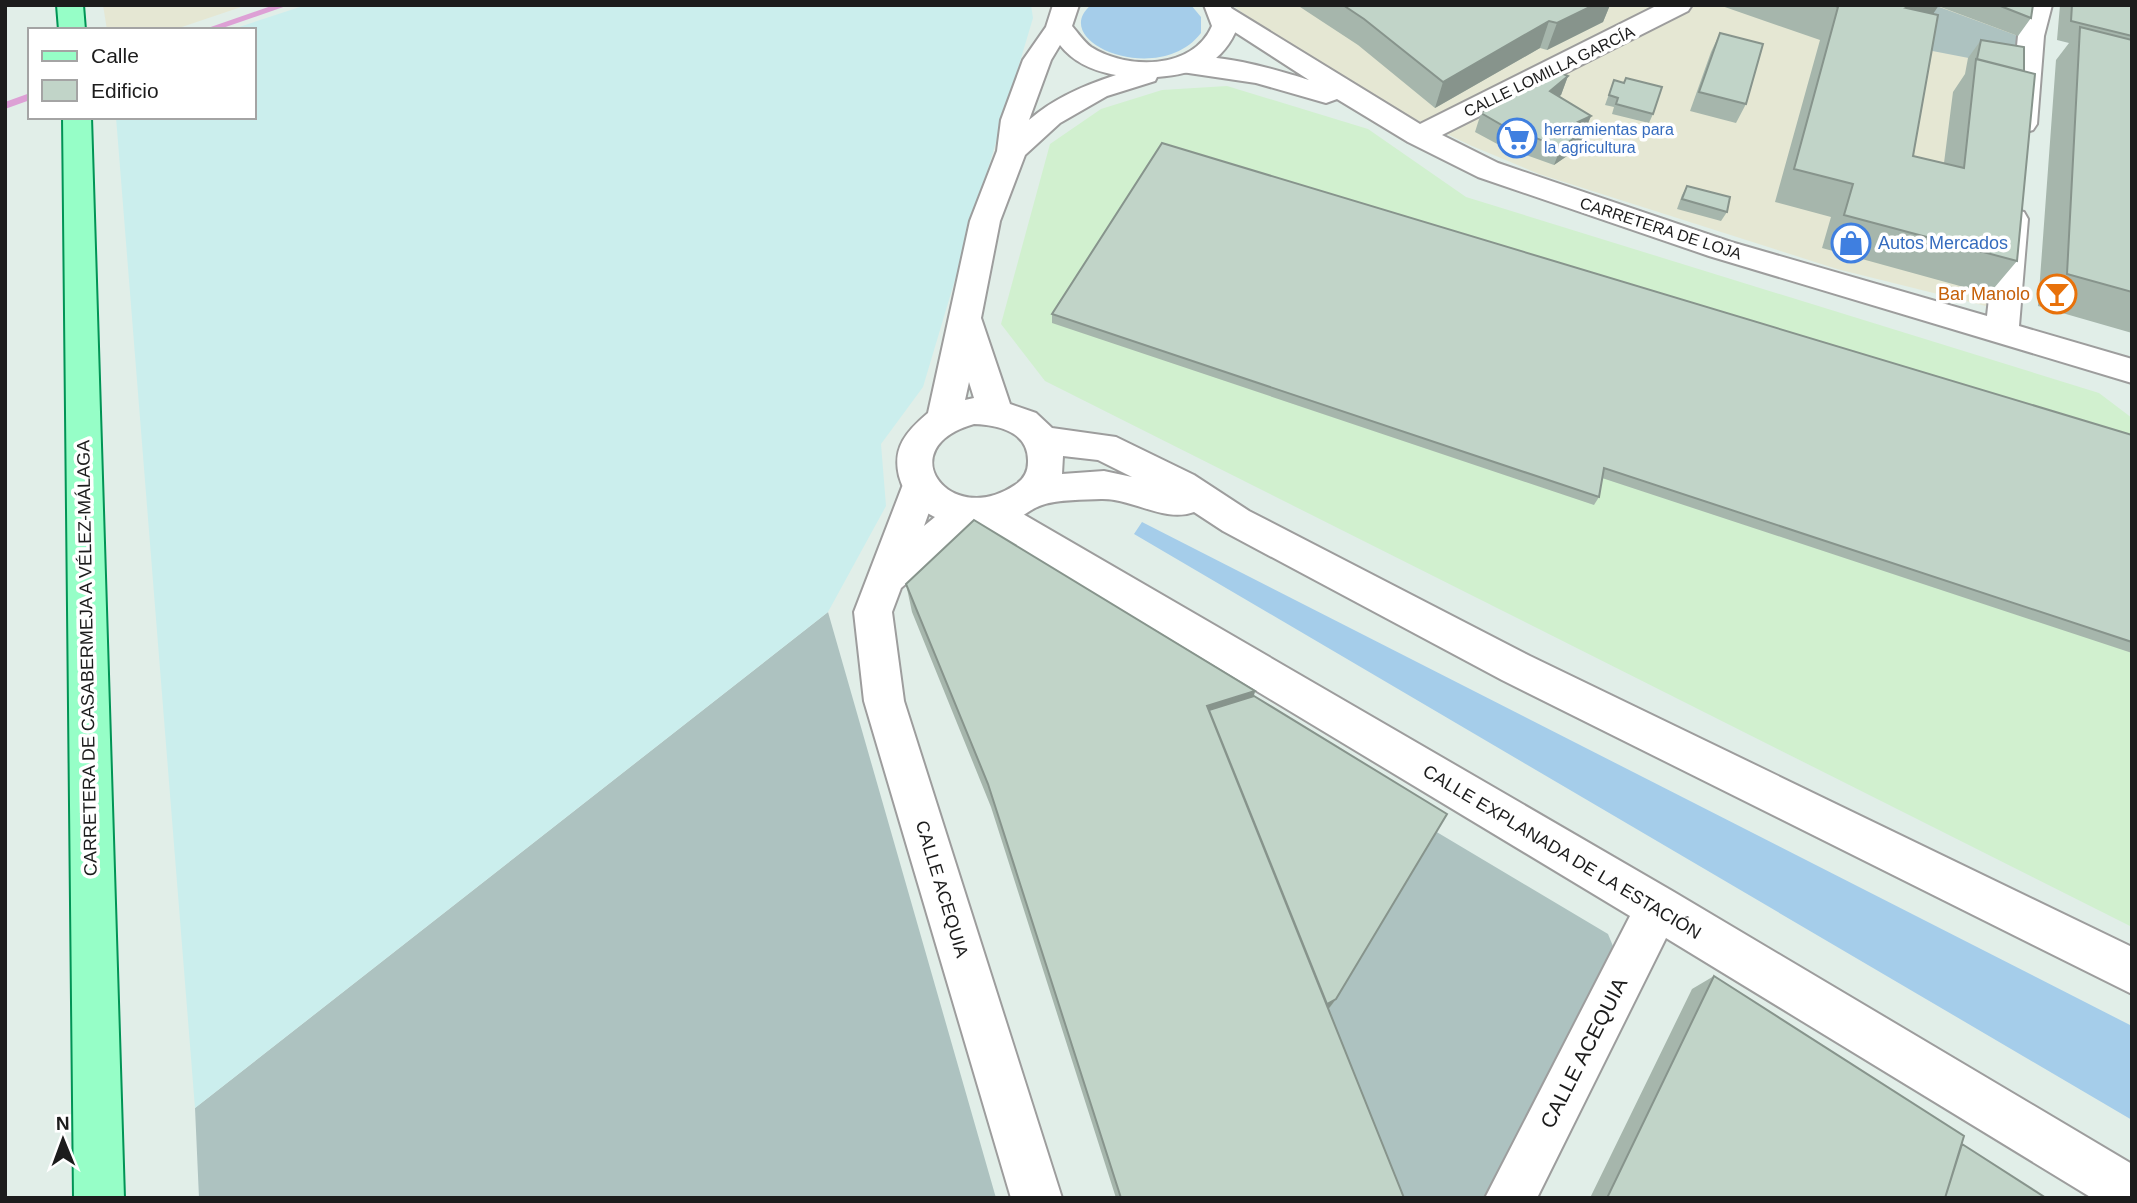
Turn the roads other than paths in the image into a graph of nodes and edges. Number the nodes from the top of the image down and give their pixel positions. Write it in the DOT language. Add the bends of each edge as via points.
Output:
graph roads {
  1 [pos="70,5"];
  2 [pos="1613,5"];
  3 [pos="1679,5"];
  4 [pos="2039,5"];
  5 [pos="1219,9"];
  6 [pos="1062,12"];
  7 [pos="1645,23"];
  8 [pos="72,28"];
  9 [pos="1172,68"];
  10 [pos="77,119"];
  11 [pos="1390,120"];
  12 [pos="1418,136"];
  13 [pos="1012,151"];
  14 [pos="2019,157"];
  15 [pos="2015,198"];
  16 [pos="964,315"];
  17 [pos="2003,332"];
  18 [pos="2050,347"];
  19 [pos="2132,371"];
  20 [pos="2132,384"];
  21 [pos="995,411"];
  22 [pos="944,419"];
  23 [pos="1042,440"];
  24 [pos="920,487"];
  25 [pos="1034,491"];
  26 [pos="978,513"];
  27 [pos="1236,521"];
  28 [pos="887,579"];
  29 [pos="1658,908"];
  30 [pos="2132,971"];
  31 [pos="2132,1193"];
  32 [pos="99,1198"];
  33 [pos="1037,1198"];
  34 [pos="1510,1198"];
  1 -- 8 [label="main road"];
  2 -- 7 [label="street"];
  3 -- 7 [label="street, CALLE LOMILLA GARCÍA"];
  4 -- 14 [label="street" via="2031,36"];
  5 -- 9 [label="street" via="1225,27 1220,42 1206,55"];
  5 -- 11 [label="street, CARRETERA DE LOJA"];
  6 -- 9 [label="street" via="1067,43 1084,57 1132,71"];
  6 -- 13 [label="street" via="1037,60 1016,120"];
  7 -- 12 [label="street, CALLE LOMILLA GARCÍA"];
  9 -- 11 [label="street" via="1229,68 1297,84"];
  9 -- 13 [label="street" via="1097,90 1050,117"];
  10 -- 32 [label="main road, CARRETERA DE CASABERMEJA A VÉLEZ-MÁLAGA"];
  11 -- 12 [label="street, CARRETERA DE LOJA"];
  12 -- 17 [label="street, CARRETERA DE LOJA" via="1488,170 1720,249"];
  13 -- 16 [label="street" via="985,221"];
  15 -- 17 [label="street"];
  16 -- 21 [label="street"];
  16 -- 22 [label="street"];
  17 -- 18 [label="street, CARRETERA DE LOJA"];
  18 -- 19 [label="street, CARRETERA DE LOJA"];
  18 -- 20 [label="street"];
  21 -- 22 [label="street"];
  21 -- 23 [label="street" via="1031,427"];
  22 -- 24 [label="street" via="922,438 913,462"];
  23 -- 25 [label="street" via="1045,472"];
  23 -- 27 [label="street" via="1104,447 1181,485"];
  24 -- 26 [label="street" via="939,505"];
  24 -- 28 [label="street, CALLE ACEQUIA"];
  25 -- 26 [label="street" via="1016,506"];
  25 -- 27 [label="street" via="1104,485 1171,498"];
  26 -- 28 [label="street, CALLE ACEQUIA"];
  26 -- 29 [label="street, CALLE EXPLANADA DE LA ESTACIÓN"];
  27 -- 30 [label="street" via="1517,668"];
  28 -- 33 [label="street, CALLE ACEQUIA" via="873,612 884,701"];
  29 -- 31 [label="street, CALLE EXPLANADA DE LA ESTACIÓN"];
  29 -- 34 [label="street, CALLE ACEQUIA"];
}
